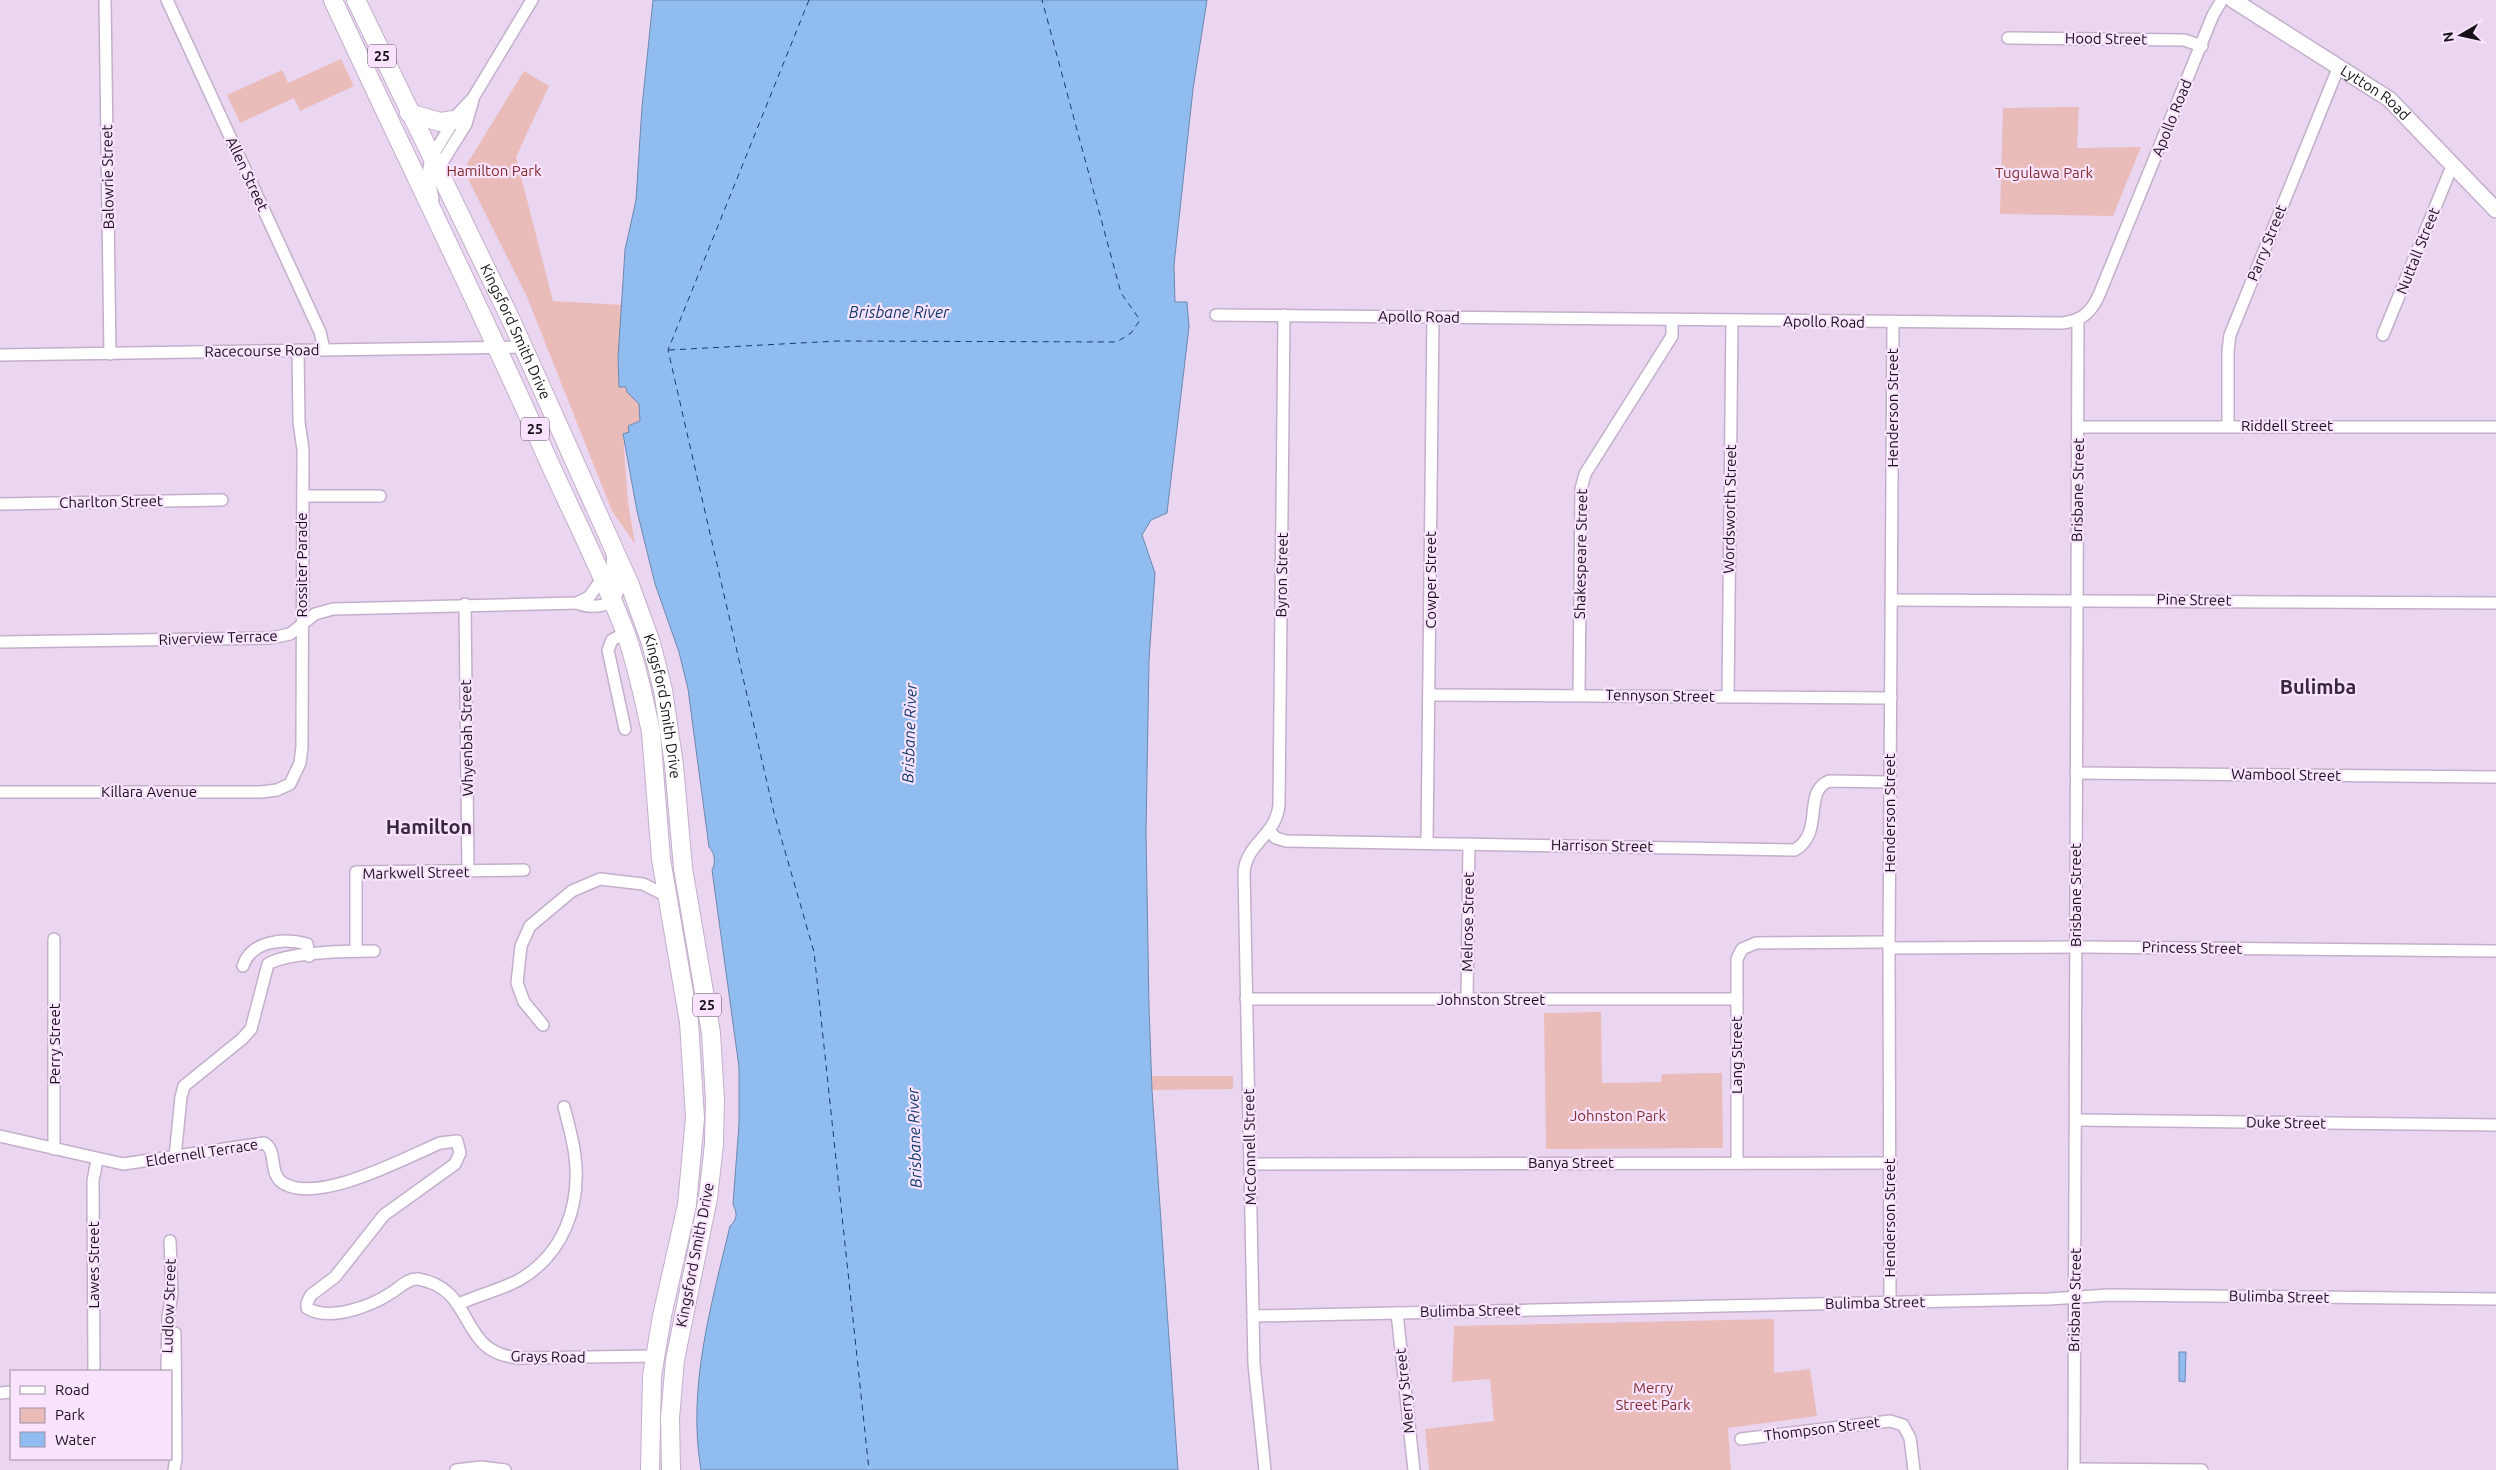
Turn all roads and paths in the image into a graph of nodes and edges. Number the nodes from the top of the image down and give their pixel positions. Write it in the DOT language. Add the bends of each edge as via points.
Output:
graph roads {
  1 [pos="105,0"];
  2 [pos="167,0"];
  3 [pos="332,0"];
  4 [pos="356,0"];
  5 [pos="532,0"];
  6 [pos="2222,0"];
  7 [pos="2233,0"];
  8 [pos="2008,38"];
  9 [pos="2202,46"];
  10 [pos="2339,66"];
  11 [pos="474,98"];
  12 [pos="409,113"];
  13 [pos="454,120"];
  14 [pos="435,166"];
  15 [pos="2452,166"];
  16 [pos="2496,210"];
  17 [pos="432,214"];
  18 [pos="1216,314"];
  19 [pos="1284,316"];
  20 [pos="1433,317"];
  21 [pos="1672,319"];
  22 [pos="1732,320"];
  23 [pos="2078,320"];
  24 [pos="1893,323"];
  25 [pos="2383,335"];
  26 [pos="523,347"];
  27 [pos="498,348"];
  28 [pos="298,350"];
  29 [pos="324,350"];
  30 [pos="110,354"];
  31 [pos="0,355"];
  32 [pos="2228,426"];
  33 [pos="2079,427"];
  34 [pos="2496,427"];
  35 [pos="302,496"];
  36 [pos="380,496"];
  37 [pos="222,500"];
  38 [pos="0,504"];
  39 [pos="613,548"];
  40 [pos="602,579"];
  41 [pos="612,600"];
  42 [pos="1891,600"];
  43 [pos="2077,600"];
  44 [pos="577,603"];
  45 [pos="465,604"];
  46 [pos="2496,604"];
  47 [pos="302,625"];
  48 [pos="625,633"];
  49 [pos="0,642"];
  50 [pos="1430,695"];
  51 [pos="1579,695"];
  52 [pos="1728,697"];
  53 [pos="1891,698"];
  54 [pos="625,729"];
  55 [pos="2076,773"];
  56 [pos="2496,777"];
  57 [pos="293,779"];
  58 [pos="1890,782"];
  59 [pos="0,792"];
  60 [pos="1269,831"];
  61 [pos="1427,843"];
  62 [pos="1469,844"];
  63 [pos="524,870"];
  64 [pos="468,872"];
  65 [pos="663,872"];
  66 [pos="643,884"];
  67 [pos="667,896"];
  68 [pos="54,939"];
  69 [pos="1889,945"];
  70 [pos="2076,947"];
  71 [pos="1742,949"];
  72 [pos="356,951"];
  73 [pos="374,951"];
  74 [pos="2496,951"];
  75 [pos="309,956"];
  76 [pos="242,966"];
  77 [pos="1246,999"];
  78 [pos="1737,999"];
  79 [pos="1467,1000"];
  80 [pos="543,1025"];
  81 [pos="564,1107"];
  82 [pos="2077,1120"];
  83 [pos="2496,1125"];
  84 [pos="0,1136"];
  85 [pos="54,1149"];
  86 [pos="175,1157"];
  87 [pos="98,1160"];
  88 [pos="1737,1163"];
  89 [pos="1890,1163"];
  90 [pos="1251,1164"];
  91 [pos="170,1241"];
  92 [pos="2075,1297"];
  93 [pos="2496,1299"];
  94 [pos="1890,1302"];
  95 [pos="459,1304"];
  96 [pos="307,1305"];
  97 [pos="1397,1313"];
  98 [pos="1253,1316"];
  99 [pos="174,1333"];
  100 [pos="655,1356"];
  101 [pos="94,1370"];
  102 [pos="167,1370"];
  103 [pos="1741,1439"];
  104 [pos="174,1470"];
  105 [pos="456,1470"];
  106 [pos="505,1470"];
  107 [pos="650,1470"];
  108 [pos="671,1470"];
  109 [pos="1265,1470"];
  110 [pos="1414,1470"];
  111 [pos="1914,1470"];
  112 [pos="2074,1470"];
  113 [pos="2202,1470"];
  1 -- 30 [label="street, Balowrie Street"];
  2 -- 29 [label="street, Allen Street" via="320,332"];
  3 -- 17 [label="highway, Kingsford Smith Drive / 25"];
  4 -- 12 [label="highway, Kingsford Smith Drive / 25"];
  5 -- 11 [label="street"];
  6 -- 9 [label="street, Apollo Road"];
  7 -- 10 [label="main road, Lytton Road"];
  8 -- 9 [label="street, Hood Street" via="2184,40"];
  9 -- 23 [label="street, Apollo Road" via="2100,294 2094,307"];
  10 -- 15 [label="main road, Lytton Road" via="2389,99"];
  10 -- 32 [label="street, Parry Street" via="2230,335"];
  11 -- 13 [label="street"];
  11 -- 14 [label="street" via="466,124 441,164"];
  12 -- 13 [label="highway" via="440,122"];
  12 -- 14 [label="highway, Kingsford Smith Drive / 25"];
  13 -- 14 [label="street"];
  14 -- 17 [label="street" via="428,173 433,192"];
  14 -- 26 [label="highway, Kingsford Smith Drive / 25"];
  15 -- 16 [label="main road, Lytton Road"];
  15 -- 25 [label="street, Nuttall Street"];
  17 -- 27 [label="highway, Kingsford Smith Drive / 25"];
  18 -- 19 [label="street, Apollo Road"];
  19 -- 20 [label="street, Apollo Road"];
  19 -- 60 [label="street, Byron Street" via="1279,805 1276,821"];
  20 -- 21 [label="street, Apollo Road"];
  20 -- 50 [label="street, Cowper Street"];
  21 -- 22 [label="street, Apollo Road"];
  21 -- 51 [label="street, Shakespeare Street" via="1672,336 1585,474 1581,489"];
  22 -- 24 [label="street, Apollo Road"];
  22 -- 52 [label="street, Wordsworth Street"];
  23 -- 24 [label="street, Apollo Road" via="2063,323"];
  23 -- 33 [label="street, Brisbane Street"];
  24 -- 42 [label="street, Henderson Street"];
  26 -- 27 [label="street, Racecourse Road"];
  26 -- 39 [label="highway, Kingsford Smith Drive / 25"];
  27 -- 29 [label="street, Racecourse Road"];
  27 -- 40 [label="highway, Kingsford Smith Drive / 25"];
  28 -- 29 [label="street, Racecourse Road"];
  28 -- 30 [label="street, Racecourse Road"];
  28 -- 35 [label="street, Rossiter Parade"];
  30 -- 31 [label="street, Racecourse Road"];
  32 -- 33 [label="street, Riddell Street"];
  32 -- 34 [label="street, Riddell Street"];
  33 -- 43 [label="street, Brisbane Street"];
  35 -- 36 [label="street"];
  35 -- 47 [label="street, Rossiter Parade"];
  37 -- 38 [label="street, Charlton Street"];
  39 -- 41 [label="street" via="612,570 618,586"];
  39 -- 108 [label="highway, Kingsford Smith Drive / 25" via="642,617 665,698 683,868 707,1007 714,1070 712,1172 675,1360 670,1418"];
  40 -- 41 [label="highway, Kingsford Smith Drive / 25"];
  40 -- 44 [label="street" via="589,597"];
  41 -- 44 [label="street, Riverview Terrace" via="591,608"];
  41 -- 48 [label="highway, Kingsford Smith Drive / 25"];
  42 -- 43 [label="street, Pine Street"];
  42 -- 53 [label="street, Henderson Street"];
  43 -- 46 [label="street, Pine Street"];
  43 -- 55 [label="street, Brisbane Street"];
  44 -- 45 [label="street, Riverview Terrace"];
  45 -- 47 [label="street, Riverview Terrace" via="333,609 315,614"];
  45 -- 64 [label="street, Whyenbah Street"];
  47 -- 49 [label="street, Riverview Terrace" via="288,635 266,639"];
  47 -- 57 [label="street, Rossiter Parade" via="302,740 300,763"];
  48 -- 54 [label="street, Kingsford Smith Drive" via="612,640 608,650"];
  48 -- 65 [label="highway, Kingsford Smith Drive / 25" via="651,732"];
  50 -- 51 [label="street, Tennyson Street"];
  50 -- 61 [label="street, Cowper Street"];
  51 -- 52 [label="street, Tennyson Street"];
  52 -- 53 [label="street, Tennyson Street"];
  53 -- 58 [label="street, Henderson Street"];
  55 -- 56 [label="street, Wambool Street"];
  55 -- 70 [label="street, Brisbane Street"];
  57 -- 59 [label="street, Killara Avenue" via="282,789 261,792"];
  58 -- 62 [label="street, Harrison Street" via="1824,783 1816,793 1809,837 1795,850"];
  58 -- 69 [label="street, Henderson Street"];
  60 -- 61 [label="street, Harrison Street" via="1286,841"];
  60 -- 77 [label="street, McConnell Street" via="1248,854 1245,864"];
  61 -- 62 [label="street, Harrison Street"];
  62 -- 79 [label="street, Melrose Street"];
  63 -- 64 [label="street, Markwell Street"];
  64 -- 72 [label="street, Markwell Street" via="356,872"];
  65 -- 66 [label="street"];
  65 -- 67 [label="highway, Kingsford Smith Drive / 25"];
  66 -- 67 [label="street"];
  66 -- 80 [label="street" via="608,879 588,882 562,898 526,930 517,986 524,1002"];
  67 -- 100 [label="highway, Kingsford Smith Drive / 25" via="689,1022 694,1118 687,1205"];
  68 -- 85 [label="street, Perry Street"];
  69 -- 70 [label="street, Princess Street"];
  69 -- 71 [label="street, Princess Street" via="1756,943"];
  69 -- 89 [label="street, Henderson Street"];
  70 -- 74 [label="street, Princess Street"];
  70 -- 82 [label="street, Brisbane Street"];
  71 -- 78 [label="street, Lang Street" via="1737,959"];
  72 -- 73 [label="street"];
  72 -- 75 [label="street"];
  75 -- 76 [label="street" via="307,944 280,941 254,949"];
  75 -- 86 [label="street" via="268,964 251,1029 185,1084"];
  77 -- 79 [label="street, Johnston Street"];
  77 -- 90 [label="street, McConnell Street"];
  78 -- 79 [label="street, Johnston Street"];
  78 -- 88 [label="street, Lang Street"];
  81 -- 95 [label="street" via="576,1168 574,1205 563,1235 548,1257 526,1275"];
  82 -- 83 [label="street, Duke Street"];
  82 -- 92 [label="street, Brisbane Street"];
  84 -- 85 [label="street, Eldernell Terrace"];
  85 -- 87 [label="street, Eldernell Terrace"];
  86 -- 87 [label="street, Eldernell Terrace" via="122,1164"];
  86 -- 96 [label="street, Eldernell Terrace" via="264,1143 269,1147 274,1173 281,1182 294,1187 319,1188 347,1182 444,1142 453,1140 459,1143 460,1153 455,1164 384,1215 336,1277 311,1295"];
  87 -- 101 [label="street, Lawes Street" via="93,1181"];
  88 -- 89 [label="street, Banya Street"];
  88 -- 90 [label="street, Banya Street"];
  89 -- 94 [label="street, Henderson Street"];
  90 -- 98 [label="street, McConnell Street"];
  91 -- 102 [label="street, Ludlow Street" via="172,1294"];
  92 -- 93 [label="street, Bulimba Street"];
  92 -- 94 [label="street, Bulimba Street"];
  92 -- 112 [label="street, Brisbane Street"];
  94 -- 97 [label="street, Bulimba Street"];
  95 -- 96 [label="street, Grays Road" via="442,1288 414,1279 380,1300 356,1309 326,1313 310,1310"];
  95 -- 100 [label="street, Grays Road" via="485,1346 504,1357"];
  97 -- 98 [label="street, Bulimba Street"];
  97 -- 110 [label="street, Merry Street"];
  98 -- 109 [label="street, McConnell Street" via="1256,1394"];
  99 -- 104 [label="street, Ludlow Street"];
  100 -- 107 [label="highway, Kingsford Smith Drive / 25" via="650,1400"];
  103 -- 111 [label="street, Thompson Street" via="1890,1421 1903,1425 1910,1438"];
  105 -- 106 [label="street" via="481,1467"];
  112 -- 113 [label="street"];
}
